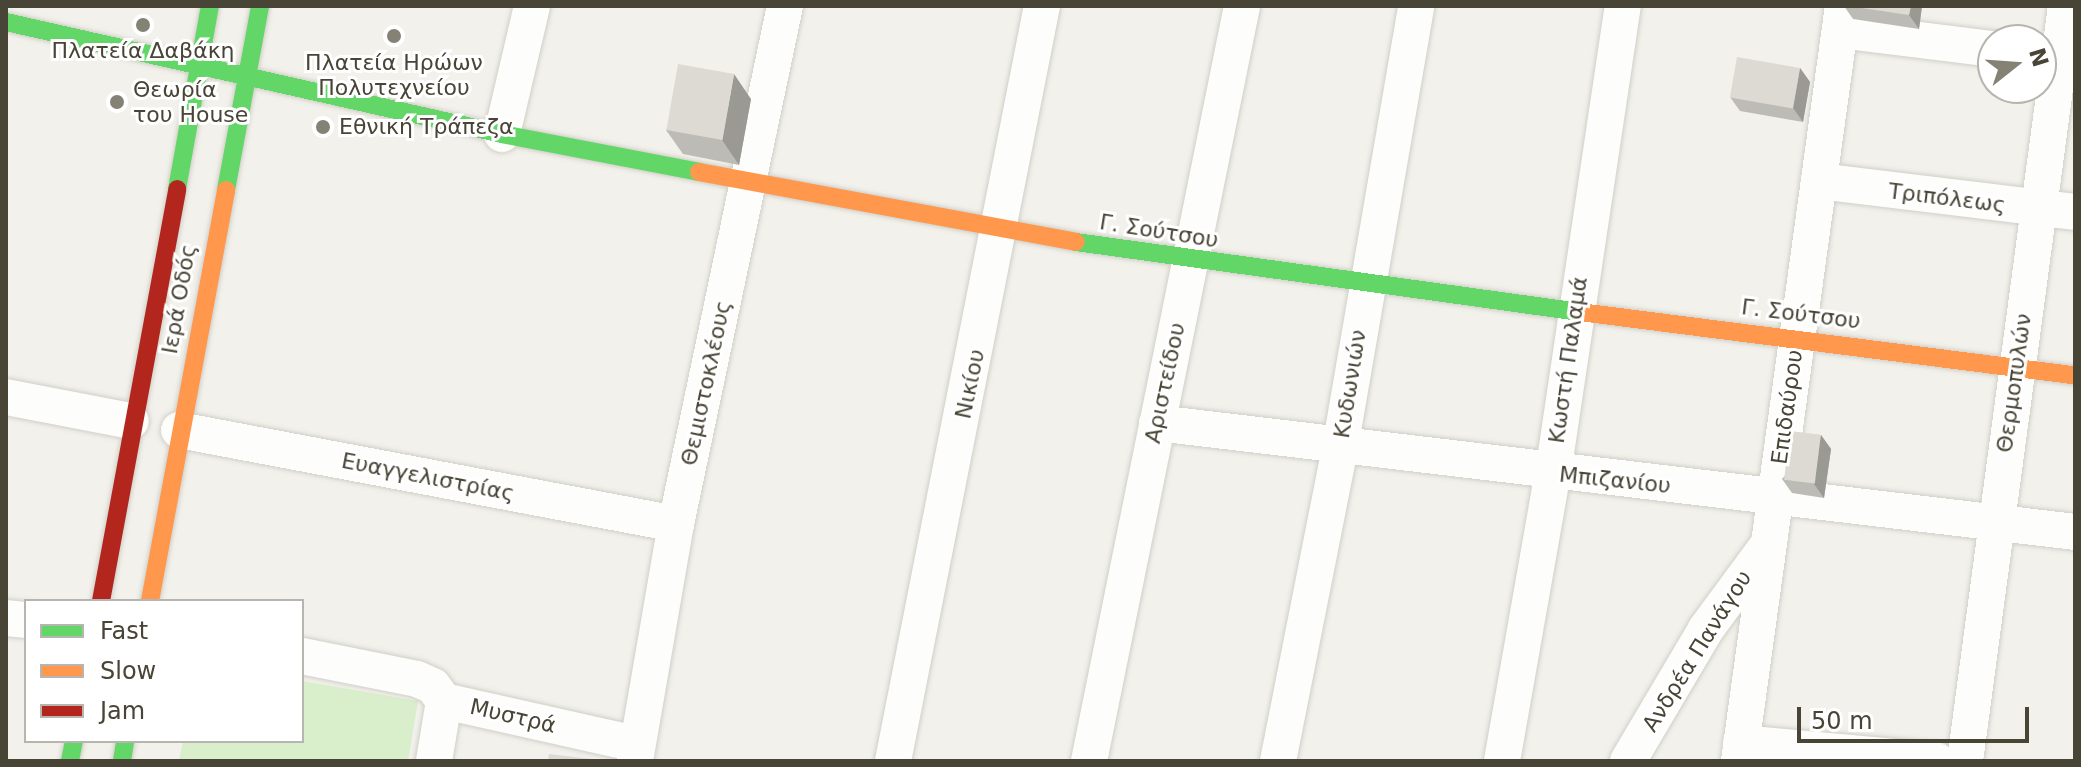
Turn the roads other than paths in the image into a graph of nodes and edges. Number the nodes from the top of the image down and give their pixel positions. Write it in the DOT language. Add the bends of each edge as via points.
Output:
graph roads {
  1 [pos="210,6"];
  2 [pos="260,6"];
  3 [pos="532,6"];
  4 [pos="785,6"];
  5 [pos="1042,6"];
  6 [pos="1242,6"];
  7 [pos="1416,6"];
  8 [pos="1623,6"];
  9 [pos="2066,6"];
  10 [pos="1842,18"];
  11 [pos="12,21"];
  12 [pos="1977,46"];
  13 [pos="2058,57"];
  14 [pos="198,63"];
  15 [pos="245,74"];
  16 [pos="502,134"];
  17 [pos="1819,181"];
  18 [pos="749,183"];
  19 [pos="2038,209"];
  20 [pos="2075,212"];
  21 [pos="1001,231"];
  22 [pos="1191,261"];
  23 [pos="1366,285"];
  24 [pos="1574,310"];
  25 [pos="1797,337"];
  26 [pos="2016,368"];
  27 [pos="2075,375"];
  28 [pos="6,397"];
  29 [pos="131,421"];
  30 [pos="1157,423"];
  31 [pos="179,430"];
  32 [pos="1340,448"];
  33 [pos="1553,473"];
  34 [pos="1775,498"];
  35 [pos="676,524"];
  36 [pos="1995,525"];
  37 [pos="2075,532"];
  38 [pos="1769,543"];
  39 [pos="101,599"];
  40 [pos="150,599"];
  41 [pos="304,656"];
  42 [pos="444,701"];
  43 [pos="1740,752"];
  44 [pos="636,753"];
  45 [pos="434,761"];
  46 [pos="893,761"];
  47 [pos="1089,761"];
  48 [pos="1278,761"];
  49 [pos="1502,761"];
  50 [pos="1628,761"];
  51 [pos="1937,761"];
  52 [pos="1965,761"];
  1 -- 14 [label="street, Ιερά Οδός"];
  2 -- 15 [label="street, Ιερά Οδός"];
  3 -- 16 [label="street"];
  4 -- 18 [label="street, Θεμιστοκλέους"];
  5 -- 21 [label="street, Νικίου"];
  6 -- 22 [label="street, Αριστείδου"];
  7 -- 23 [label="street, Κυδωνιών"];
  8 -- 24 [label="street, Κωστή Παλαμά"];
  9 -- 13 [label="street, Θερμοπυλών"];
  10 -- 12 [label="street"];
  10 -- 17 [label="street, Επιδαύρου"];
  11 -- 14 [label="street, Γ. Σούτσου"];
  13 -- 19 [label="street, Θερμοπυλών"];
  14 -- 15 [label="street, Γ. Σούτσου"];
  14 -- 29 [label="street, Ιερά Οδός"];
  15 -- 16 [label="street, Γ. Σούτσου"];
  15 -- 31 [label="street, Ιερά Οδός"];
  16 -- 18 [label="street, Γ. Σούτσου"];
  17 -- 19 [label="street, Τριπόλεως"];
  17 -- 25 [label="street, Επιδαύρου"];
  18 -- 21 [label="street, Γ. Σούτσου"];
  18 -- 35 [label="street, Θεμιστοκλέους"];
  19 -- 20 [label="street, Τριπόλεως"];
  19 -- 26 [label="street, Θερμοπυλών"];
  21 -- 22 [label="street, Γ. Σούτσου"];
  21 -- 46 [label="street, Νικίου"];
  22 -- 23 [label="street, Γ. Σούτσου"];
  22 -- 30 [label="street, Αριστείδου"];
  23 -- 24 [label="street, Γ. Σούτσου"];
  23 -- 32 [label="street, Κυδωνιών"];
  24 -- 25 [label="street, Γ. Σούτσου"];
  24 -- 33 [label="street, Κωστή Παλαμά"];
  25 -- 26 [label="street, Γ. Σούτσου"];
  25 -- 34 [label="street, Επιδαύρου"];
  26 -- 27 [label="street, Γ. Σούτσου"];
  26 -- 36 [label="street, Θερμοπυλών"];
  28 -- 29 [label="street"];
  29 -- 39 [label="street, Ιερά Οδός"];
  30 -- 32 [label="street, Μπιζανίου"];
  30 -- 47 [label="street, Αριστείδου"];
  31 -- 35 [label="street, Ευαγγελιστρίας"];
  31 -- 40 [label="street, Ιερά Οδός"];
  32 -- 33 [label="street, Μπιζανίου"];
  32 -- 48 [label="street, Κυδωνιών"];
  33 -- 34 [label="street, Μπιζανίου"];
  33 -- 49 [label="street, Κωστή Παλαμά"];
  34 -- 36 [label="street, Μπιζανίου"];
  34 -- 38 [label="street, Επιδαύρου"];
  35 -- 44 [label="street, Θεμιστοκλέους"];
  36 -- 37 [label="street, Μπιζανίου"];
  36 -- 52 [label="street, Θερμοπυλών"];
  38 -- 43 [label="street, Επιδαύρου"];
  38 -- 50 [label="street, Ανδρέα Πανάγου" via="1706,629"];
  41 -- 42 [label="street, Μυστρά" via="417,679 433,686"];
  42 -- 44 [label="street, Μυστρά"];
  42 -- 45 [label="street"];
  43 -- 51 [label="street"];
}
